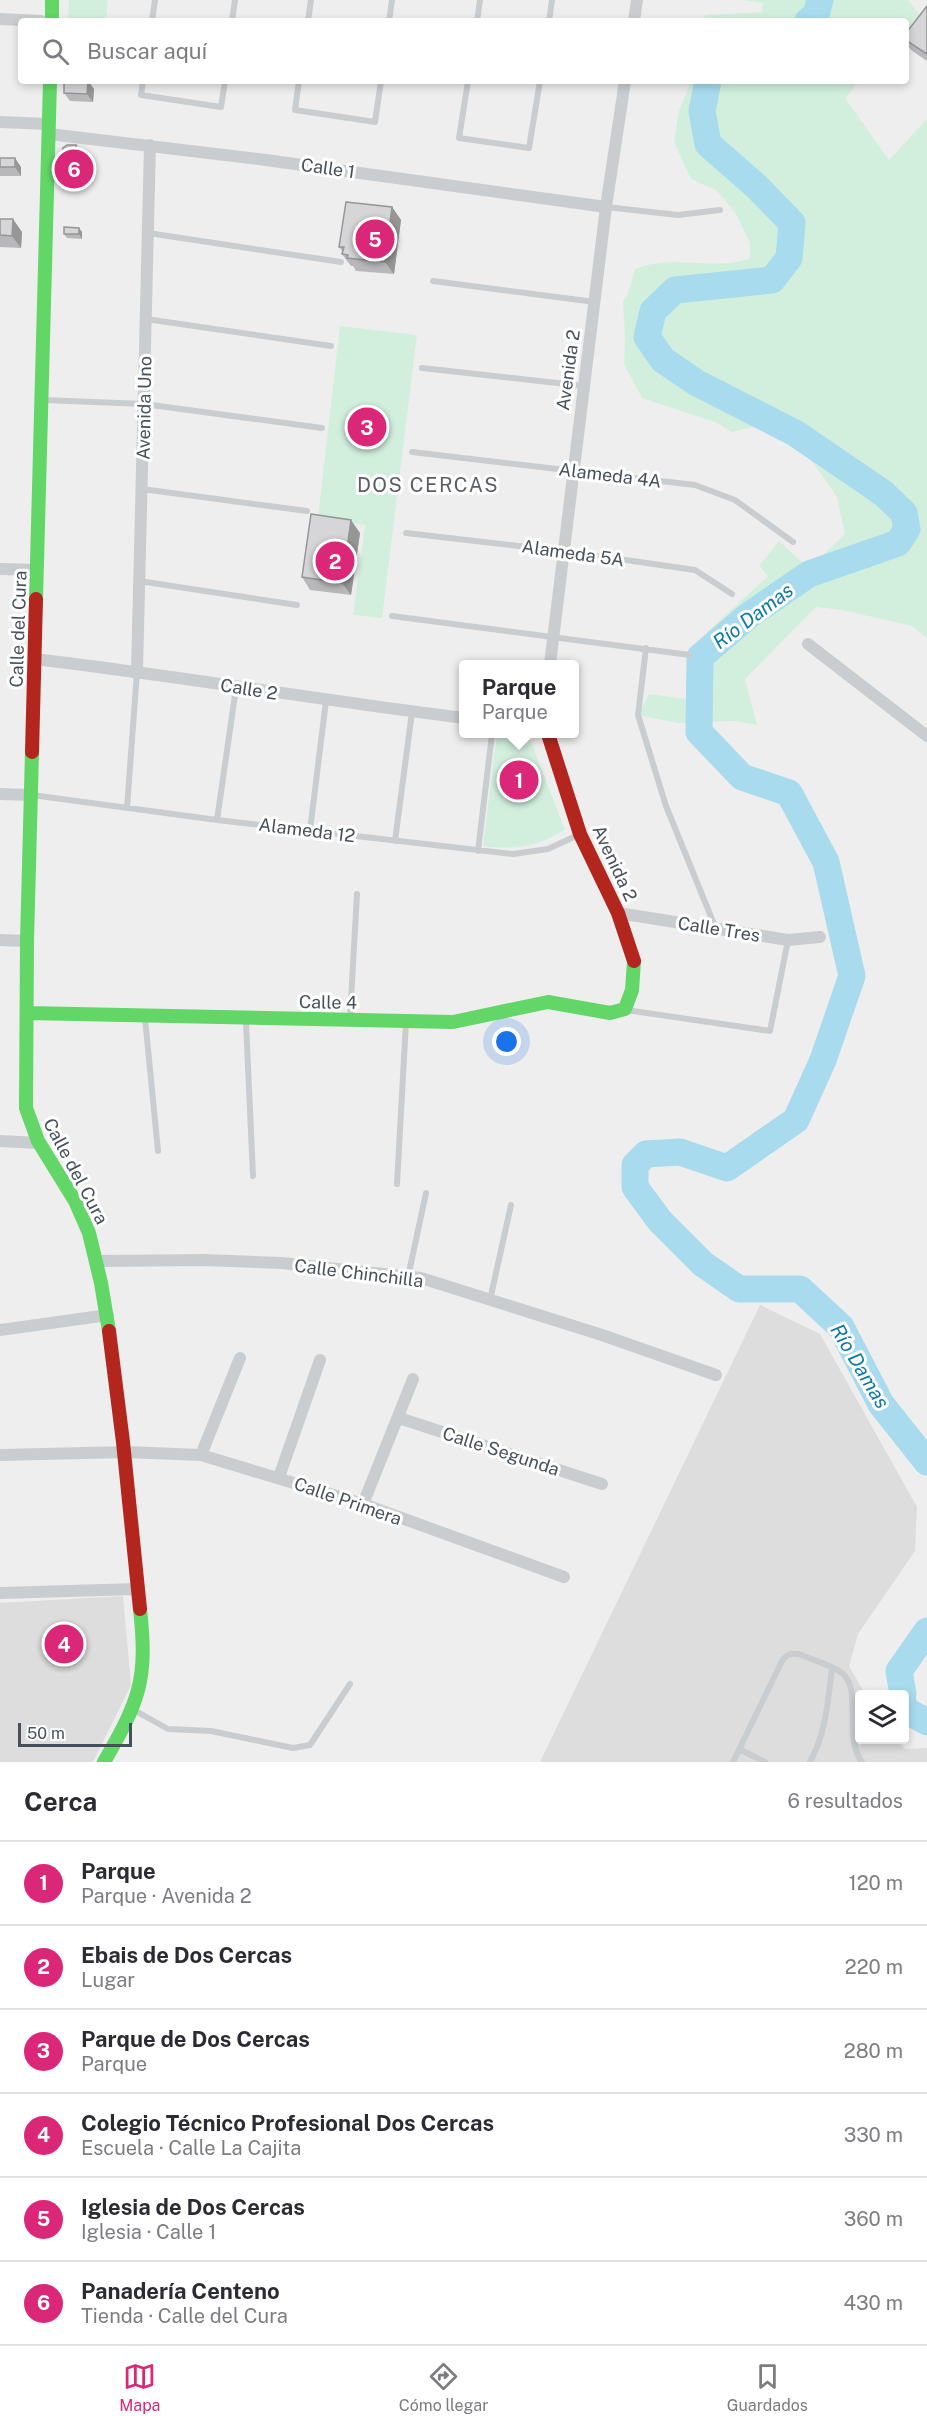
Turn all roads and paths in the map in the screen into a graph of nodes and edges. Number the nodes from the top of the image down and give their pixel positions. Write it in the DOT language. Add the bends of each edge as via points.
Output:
graph roads {
  1 [pos="52,0"];
  2 [pos="155,0"];
  3 [pos="235,0"];
  4 [pos="311,0"];
  5 [pos="392,0"];
  6 [pos="480,0"];
  7 [pos="552,0"];
  8 [pos="637,0"];
  9 [pos="52,18"];
  10 [pos="152,18"];
  11 [pos="232,18"];
  12 [pos="308,18"];
  13 [pos="389,18"];
  14 [pos="477,18"];
  15 [pos="549,18"];
  16 [pos="634,18"];
  17 [pos="0,19"];
  18 [pos="18,20"];
  19 [pos="50,84"];
  20 [pos="143,84"];
  21 [pos="225,84"];
  22 [pos="299,84"];
  23 [pos="381,84"];
  24 [pos="468,84"];
  25 [pos="540,84"];
  26 [pos="625,84"];
  27 [pos="0,122"];
  28 [pos="49,129"];
  29 [pos="150,145"];
  30 [pos="606,207"];
  31 [pos="720,210"];
  32 [pos="148,233"];
  33 [pos="341,262"];
  34 [pos="433,281"];
  35 [pos="596,302"];
  36 [pos="146,319"];
  37 [pos="331,346"];
  38 [pos="422,368"];
  39 [pos="584,386"];
  40 [pos="42,400"];
  41 [pos="144,404"];
  42 [pos="322,428"];
  43 [pos="412,452"];
  44 [pos="573,471"];
  45 [pos="141,489"];
  46 [pos="307,511"];
  47 [pos="406,533"];
  48 [pos="793,542"];
  49 [pos="563,551"];
  50 [pos="0,569"];
  51 [pos="37,570"];
  52 [pos="139,581"];
  53 [pos="732,594"];
  54 [pos="297,605"];
  55 [pos="392,616"];
  56 [pos="552,636"];
  57 [pos="808,644"];
  58 [pos="646,648"];
  59 [pos="690,655"];
  60 [pos="35,659"];
  61 [pos="550,660"];
  62 [pos="137,671"];
  63 [pos="236,688"];
  64 [pos="326,701"];
  65 [pos="412,712"];
  66 [pos="459,717"];
  67 [pos="927,736"];
  68 [pos="492,738"];
  69 [pos="549,738"];
  70 [pos="0,794"];
  71 [pos="31,795"];
  72 [pos="127,808"];
  73 [pos="217,820"];
  74 [pos="310,830"];
  75 [pos="580,834"];
  76 [pos="395,841"];
  77 [pos="478,851"];
  78 [pos="357,894"];
  79 [pos="618,913"];
  80 [pos="716,929"];
  81 [pos="820,937"];
  82 [pos="0,940"];
  83 [pos="788,940"];
  84 [pos="27,941"];
  85 [pos="625,1010"];
  86 [pos="27,1013"];
  87 [pos="145,1017"];
  88 [pos="246,1019"];
  89 [pos="350,1021"];
  90 [pos="406,1022"];
  91 [pos="0,1141"];
  92 [pos="39,1143"];
  93 [pos="158,1150"];
  94 [pos="253,1176"];
  95 [pos="397,1184"];
  96 [pos="426,1193"];
  97 [pos="511,1204"];
  98 [pos="96,1261"];
  99 [pos="408,1277"];
  100 [pos="490,1300"];
  101 [pos="108,1316"];
  102 [pos="0,1330"];
  103 [pos="240,1358"];
  104 [pos="320,1360"];
  105 [pos="716,1375"];
  106 [pos="413,1378"];
  107 [pos="399,1418"];
  108 [pos="126,1452"];
  109 [pos="0,1455"];
  110 [pos="201,1455"];
  111 [pos="279,1478"];
  112 [pos="602,1484"];
  113 [pos="363,1504"];
  114 [pos="564,1578"];
  115 [pos="137,1589"];
  116 [pos="0,1593"];
  117 [pos="832,1668"];
  118 [pos="350,1684"];
  119 [pos="133,1709"];
  120 [pos="739,1749"];
  121 [pos="104,1762"];
  122 [pos="733,1762"];
  123 [pos="765,1762"];
  124 [pos="810,1762"];
  125 [pos="862,1762"];
  1 -- 9 [label="street"];
  2 -- 10 [label="lane"];
  3 -- 11 [label="lane"];
  4 -- 12 [label="lane"];
  5 -- 13 [label="lane"];
  6 -- 14 [label="lane"];
  7 -- 15 [label="lane"];
  8 -- 16 [label="street"];
  17 -- 18 [label="street"];
  19 -- 28 [label="street, Calle del Cura"];
  20 -- 21 [label="lane" via="141,94 221,107"];
  22 -- 23 [label="lane" via="295,110 375,122"];
  24 -- 25 [label="lane" via="459,138 529,148"];
  26 -- 30 [label="street, Avenida 2"];
  27 -- 28 [label="street, Calle 1"];
  28 -- 29 [label="street, Calle 1"];
  28 -- 40 [label="street, Calle del Cura"];
  29 -- 30 [label="street, Calle 1"];
  29 -- 32 [label="street, Avenida Uno"];
  30 -- 31 [label="lane" via="678,215"];
  30 -- 35 [label="street, Avenida 2"];
  32 -- 33 [label="lane"];
  32 -- 36 [label="street, Avenida Uno"];
  34 -- 35 [label="lane"];
  35 -- 39 [label="street, Avenida 2"];
  36 -- 37 [label="lane"];
  36 -- 41 [label="street, Avenida Uno"];
  38 -- 39 [label="lane"];
  39 -- 44 [label="street, Avenida 2"];
  40 -- 41 [label="lane"];
  40 -- 51 [label="street, Calle del Cura"];
  41 -- 42 [label="lane"];
  41 -- 45 [label="street, Avenida Uno"];
  43 -- 44 [label="lane, Alameda 4A"];
  44 -- 48 [label="lane, Alameda 4A" via="695,485 735,500"];
  44 -- 49 [label="street, Avenida 2"];
  45 -- 46 [label="lane"];
  45 -- 52 [label="street, Avenida Uno"];
  47 -- 49 [label="lane, Alameda 5A"];
  49 -- 53 [label="lane, Alameda 5A" via="695,570"];
  49 -- 56 [label="street, Avenida 2"];
  50 -- 51 [label="street"];
  51 -- 60 [label="street, Calle del Cura"];
  52 -- 54 [label="lane"];
  52 -- 62 [label="street, Avenida Uno"];
  55 -- 56 [label="lane"];
  56 -- 58 [label="lane"];
  56 -- 61 [label="street, Avenida 2"];
  57 -- 67 [label="street"];
  58 -- 59 [label="lane"];
  58 -- 80 [label="lane" via="638,715 666,806"];
  60 -- 62 [label="street, Calle 2"];
  60 -- 71 [label="street, Calle del Cura"];
  62 -- 63 [label="street, Calle 2"];
  62 -- 72 [label="lane"];
  63 -- 64 [label="street, Calle 2"];
  63 -- 73 [label="lane"];
  64 -- 65 [label="street, Calle 2"];
  64 -- 74 [label="lane"];
  65 -- 66 [label="street, Calle 2"];
  65 -- 76 [label="lane"];
  68 -- 77 [label="lane"];
  69 -- 75 [label="street, Avenida 2"];
  70 -- 71 [label="street"];
  71 -- 72 [label="lane, Alameda 12"];
  71 -- 84 [label="street, Calle del Cura"];
  72 -- 73 [label="lane, Alameda 12"];
  73 -- 74 [label="lane, Alameda 12"];
  74 -- 76 [label="lane, Alameda 12"];
  75 -- 77 [label="lane, Alameda 12" via="548,849 513,854"];
  75 -- 79 [label="street, Avenida 2"];
  76 -- 77 [label="lane, Alameda 12"];
  78 -- 89 [label="lane"];
  79 -- 80 [label="street, Calle Tres"];
  79 -- 85 [label="street, Avenida 2" via="634,960 632,990"];
  80 -- 83 [label="street, Calle Tres"];
  81 -- 83 [label="street, Calle Tres"];
  82 -- 84 [label="street"];
  83 -- 85 [label="lane" via="770,1030"];
  84 -- 86 [label="street, Calle del Cura"];
  85 -- 90 [label="street, Calle 4" via="610,1013 548,1002 453,1023"];
  86 -- 87 [label="street, Calle 4"];
  86 -- 92 [label="street, Calle del Cura" via="26,1108"];
  87 -- 88 [label="street, Calle 4"];
  87 -- 93 [label="lane"];
  88 -- 89 [label="street, Calle 4"];
  88 -- 94 [label="lane"];
  89 -- 90 [label="street, Calle 4"];
  90 -- 95 [label="lane"];
  91 -- 92 [label="street"];
  92 -- 98 [label="street, Calle del Cura" via="89,1231"];
  96 -- 99 [label="lane"];
  97 -- 100 [label="lane"];
  98 -- 99 [label="street, Calle Chinchilla" via="282,1263"];
  98 -- 101 [label="street, Calle del Cura"];
  99 -- 100 [label="street, Calle Chinchilla"];
  100 -- 105 [label="street, Calle Chinchilla"];
  101 -- 102 [label="street"];
  101 -- 108 [label="street, Calle del Cura"];
  103 -- 110 [label="street"];
  104 -- 111 [label="street"];
  106 -- 107 [label="street"];
  107 -- 112 [label="street, Calle Segunda"];
  107 -- 113 [label="street"];
  108 -- 109 [label="street, Calle Primera"];
  108 -- 110 [label="street, Calle Primera"];
  108 -- 115 [label="street, Calle del Cura"];
  110 -- 111 [label="street, Calle Primera"];
  111 -- 113 [label="street, Calle Primera"];
  113 -- 114 [label="street, Calle Primera"];
  115 -- 116 [label="street"];
  115 -- 119 [label="street, Calle del Cura" via="144,1650 141,1684"];
  117 -- 120 [label="lane" via="799,1654 786,1655"];
  117 -- 124 [label="lane" via="823,1733"];
  117 -- 125 [label="lane" via="843,1674 852,1690 854,1747"];
  118 -- 119 [label="lane" via="310,1745 303,1748 211,1731 168,1729"];
  119 -- 121 [label="street, Calle del Cura"];
  120 -- 122 [label="lane"];
  120 -- 123 [label="lane"];
}
